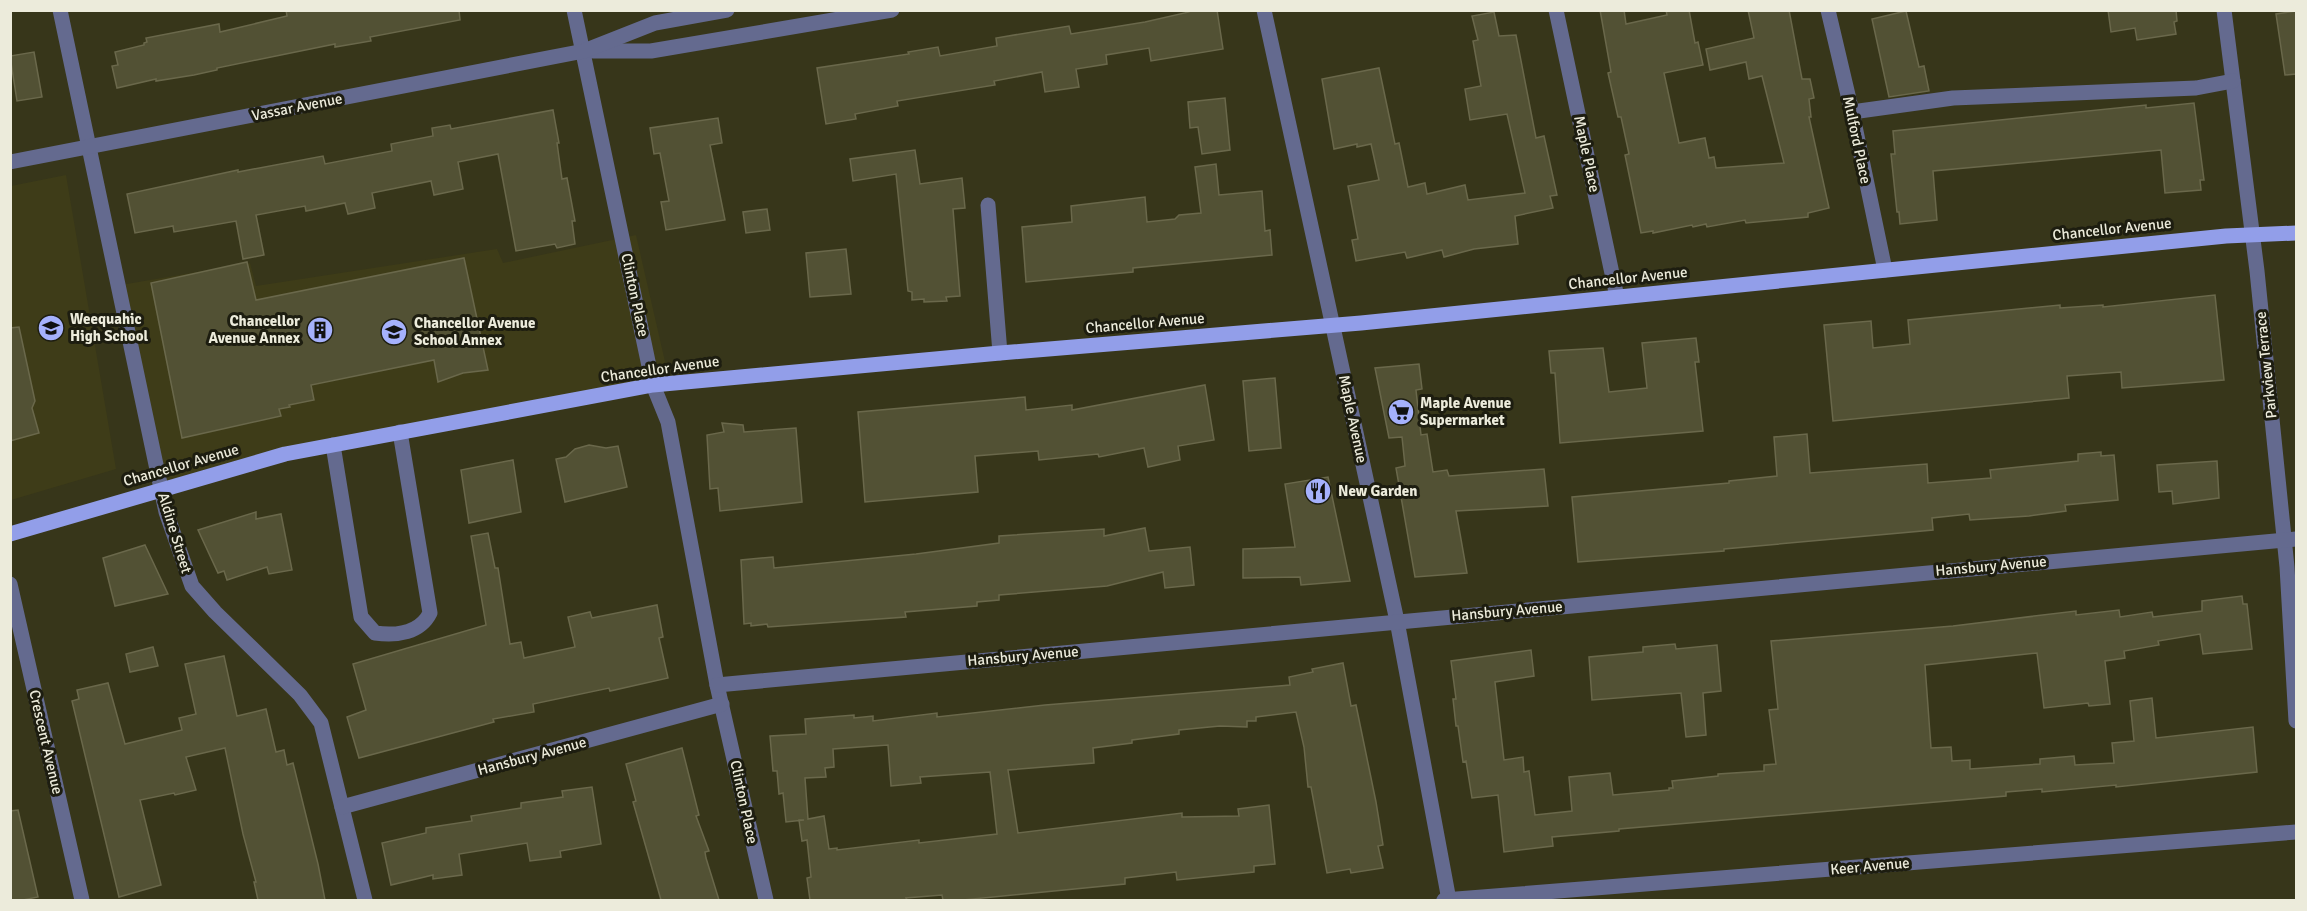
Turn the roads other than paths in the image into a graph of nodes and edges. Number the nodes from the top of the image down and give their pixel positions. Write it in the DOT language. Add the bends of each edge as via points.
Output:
graph roads {
  1 [pos="60,10"];
  2 [pos="574,10"];
  3 [pos="727,10"];
  4 [pos="892,10"];
  5 [pos="1264,10"];
  6 [pos="1556,10"];
  7 [pos="1827,10"];
  8 [pos="2224,10"];
  9 [pos="584,51"];
  10 [pos="2233,81"];
  11 [pos="1852,112"];
  12 [pos="89,147"];
  13 [pos="10,162"];
  14 [pos="988,206"];
  15 [pos="2296,233"];
  16 [pos="2251,235"];
  17 [pos="1885,270"];
  18 [pos="1617,297"];
  19 [pos="1333,326"];
  20 [pos="1000,353"];
  21 [pos="653,386"];
  22 [pos="400,432"];
  23 [pos="333,445"];
  24 [pos="161,489"];
  25 [pos="10,534"];
  26 [pos="2290,539"];
  27 [pos="10,584"];
  28 [pos="1397,621"];
  29 [pos="16,627"];
  30 [pos="717,685"];
  31 [pos="722,704"];
  32 [pos="2296,721"];
  33 [pos="342,807"];
  34 [pos="2296,832"];
  35 [pos="82,900"];
  36 [pos="365,900"];
  37 [pos="766,900"];
  38 [pos="1444,900"];
  39 [pos="1449,900"];
  1 -- 12 [label="street, Aldine Street"];
  2 -- 9 [label="street, Clinton Place"];
  3 -- 9 [label="street, Vassar Avenue" via="655,23"];
  4 -- 9 [label="street, Vassar Avenue" via="651,51"];
  5 -- 19 [label="street, Maple Avenue"];
  6 -- 18 [label="street, Maple Place"];
  7 -- 11 [label="street, Mulford Place"];
  8 -- 10 [label="street, Parkview Terrace"];
  9 -- 12 [label="street, Vassar Avenue"];
  9 -- 21 [label="street, Clinton Place"];
  10 -- 11 [label="street" via="2184,88 1953,98"];
  10 -- 16 [label="street, Parkview Terrace"];
  11 -- 17 [label="street, Mulford Place"];
  12 -- 13 [label="street, Vassar Avenue"];
  12 -- 24 [label="street, Aldine Street"];
  14 -- 20 [label="street"];
  15 -- 16 [label="main road, Chancellor Avenue"];
  16 -- 17 [label="main road, Chancellor Avenue"];
  16 -- 26 [label="street, Parkview Terrace"];
  17 -- 18 [label="main road, Chancellor Avenue"];
  18 -- 19 [label="main road, Chancellor Avenue"];
  19 -- 20 [label="main road, Chancellor Avenue"];
  19 -- 28 [label="street, Maple Avenue"];
  20 -- 21 [label="main road, Chancellor Avenue"];
  21 -- 22 [label="main road, Chancellor Avenue"];
  21 -- 30 [label="street, Clinton Place" via="668,422"];
  22 -- 23 [label="main road, Chancellor Avenue"];
  22 -- 23 [label="street" via="430,613 420,628 412,630 375,633 361,617"];
  23 -- 24 [label="main road, Chancellor Avenue" via="285,454"];
  24 -- 25 [label="main road, Chancellor Avenue"];
  24 -- 33 [label="street, Aldine Street" via="192,586 300,695 321,723"];
  26 -- 28 [label="street, Hansbury Avenue"];
  26 -- 32 [label="street, Parkview Terrace"];
  27 -- 29 [label="street, Crescent Avenue"];
  28 -- 30 [label="street, Hansbury Avenue"];
  28 -- 39 [label="street, Maple Avenue"];
  29 -- 35 [label="street, Crescent Avenue"];
  30 -- 31 [label="street, Clinton Place"];
  31 -- 33 [label="street, Hansbury Avenue"];
  31 -- 37 [label="street, Clinton Place"];
  33 -- 36 [label="street, Aldine Street"];
  34 -- 39 [label="street, Keer Avenue"];
  38 -- 39 [label="street, Keer Avenue"];
}
